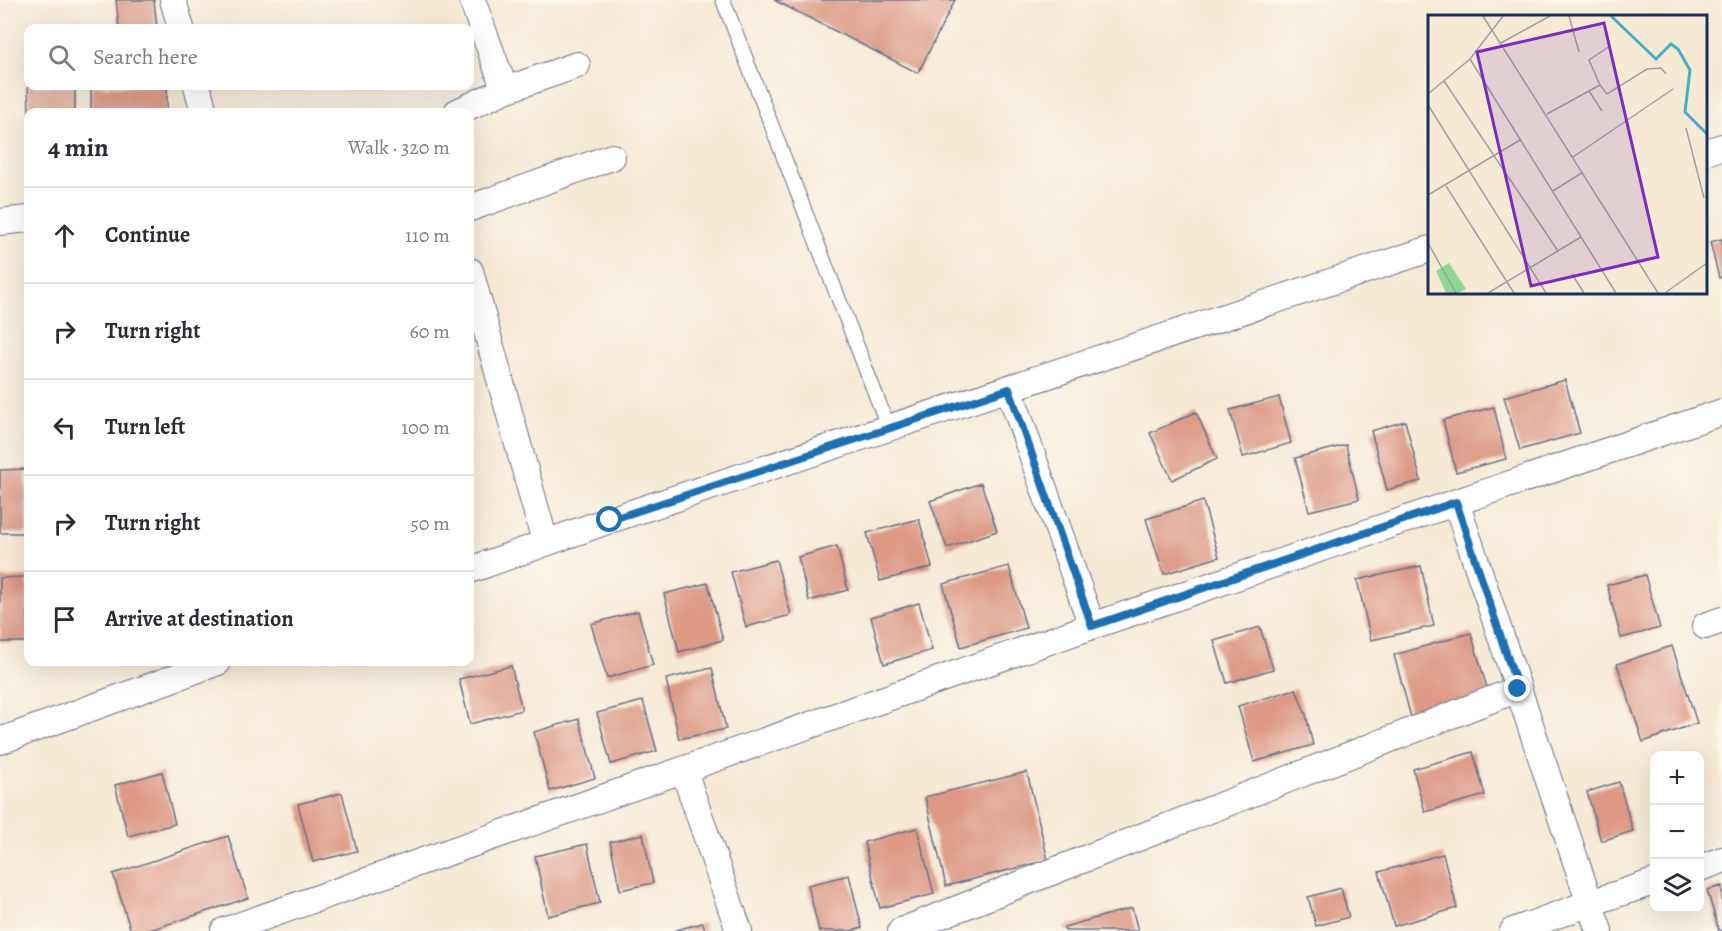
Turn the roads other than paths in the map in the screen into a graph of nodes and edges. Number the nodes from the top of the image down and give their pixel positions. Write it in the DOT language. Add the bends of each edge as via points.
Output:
graph roads {
  1 [pos="173,0"];
  2 [pos="472,0"];
  3 [pos="723,0"];
  4 [pos="180,24"];
  5 [pos="577,65"];
  6 [pos="198,90"];
  7 [pos="505,90"];
  8 [pos="203,108"];
  9 [pos="467,108"];
  10 [pos="1722,147"];
  11 [pos="1707,152"];
  12 [pos="612,157"];
  13 [pos="474,207"];
  14 [pos="24,219"];
  15 [pos="0,222"];
  16 [pos="1428,250"];
  17 [pos="474,285"];
  18 [pos="1009,389"];
  19 [pos="1722,412"];
  20 [pos="889,429"];
  21 [pos="1456,502"];
  22 [pos="545,542"];
  23 [pos="474,569"];
  24 [pos="1092,626"];
  25 [pos="207,666"];
  26 [pos="1518,689"];
  27 [pos="0,741"];
  28 [pos="684,771"];
  29 [pos="1722,860"];
  30 [pos="1704,867"];
  31 [pos="1650,883"];
  32 [pos="1590,903"];
  33 [pos="224,931"];
  34 [pos="739,931"];
  35 [pos="901,931"];
  36 [pos="1513,931"];
  37 [pos="1599,931"];
  1 -- 4 [label="street"];
  2 -- 7 [label="street"];
  3 -- 20 [label="lane"];
  5 -- 7 [label="street"];
  6 -- 8 [label="street"];
  7 -- 9 [label="street"];
  10 -- 11 [label="street"];
  12 -- 13 [label="street"];
  14 -- 15 [label="street"];
  16 -- 18 [label="street"];
  17 -- 22 [label="street"];
  18 -- 20 [label="street"];
  18 -- 24 [label="street"];
  19 -- 21 [label="street"];
  20 -- 22 [label="street"];
  21 -- 24 [label="street"];
  21 -- 26 [label="street"];
  22 -- 23 [label="street"];
  24 -- 28 [label="street"];
  25 -- 27 [label="street"];
  26 -- 32 [label="street"];
  26 -- 35 [label="street"];
  28 -- 33 [label="street"];
  28 -- 34 [label="street"];
  29 -- 30 [label="street"];
  31 -- 32 [label="street"];
  32 -- 36 [label="street"];
  32 -- 37 [label="street"];
}
